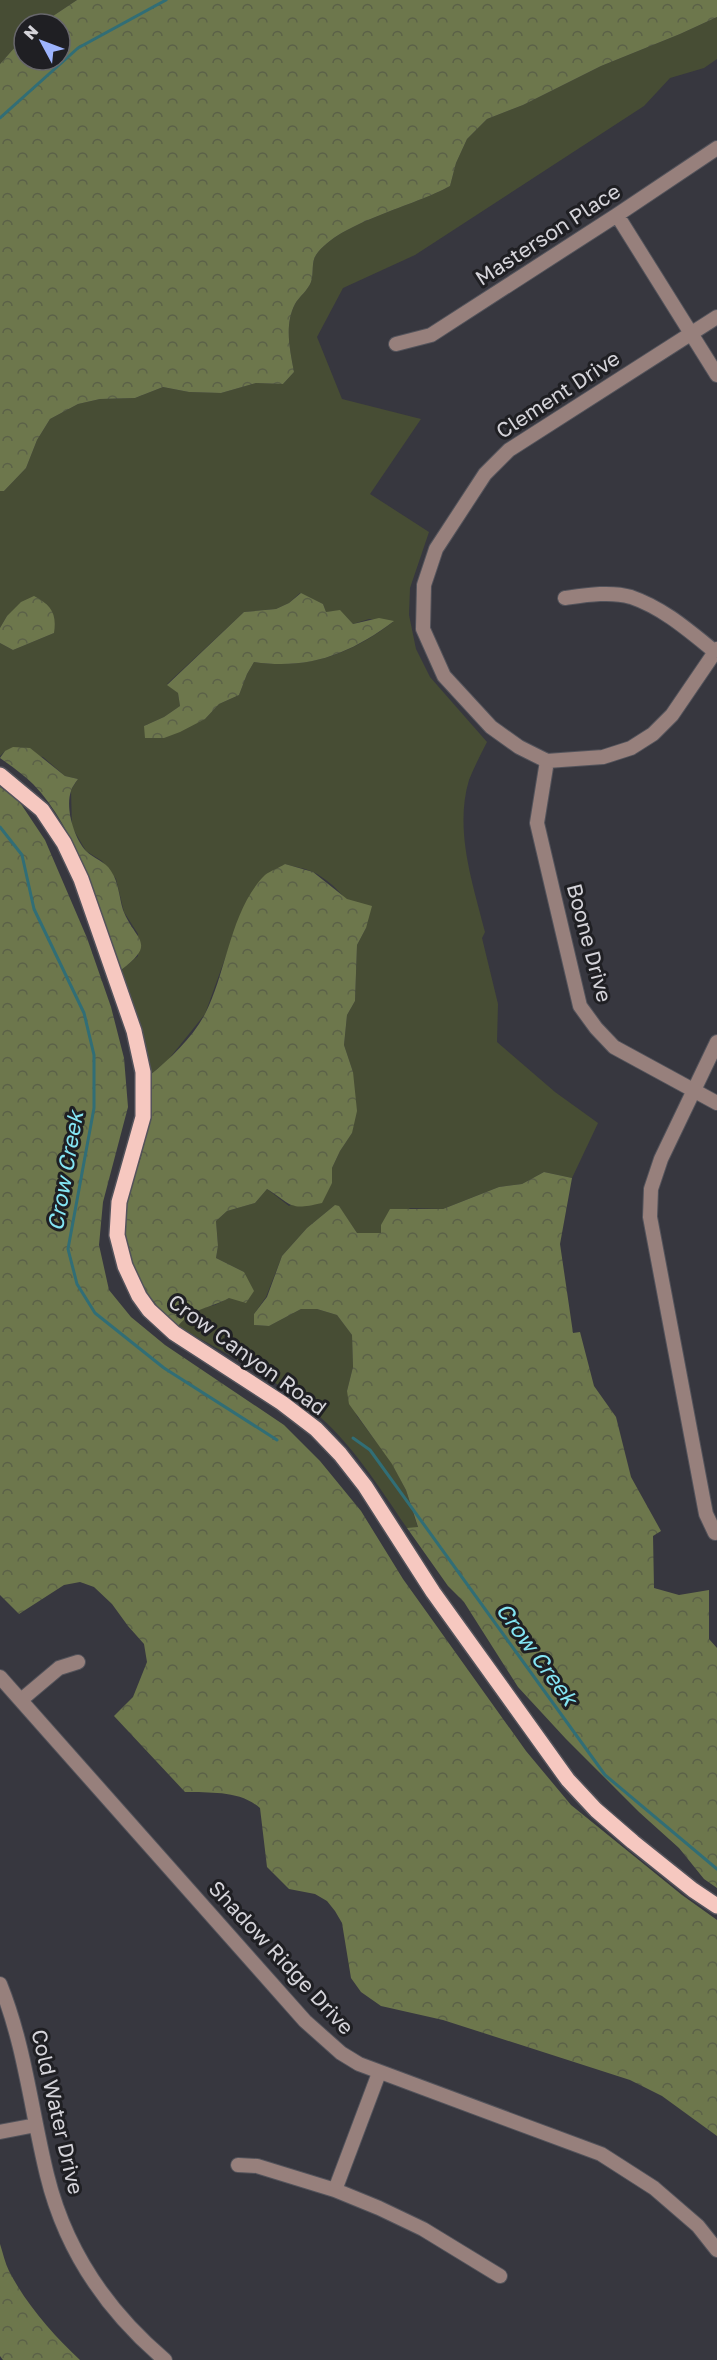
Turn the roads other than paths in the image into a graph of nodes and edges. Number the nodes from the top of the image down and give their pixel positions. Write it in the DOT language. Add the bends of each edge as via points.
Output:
graph roads {
  1 [pos="717,148"];
  2 [pos="617,215"];
  3 [pos="717,317"];
  4 [pos="691,335"];
  5 [pos="396,344"];
  6 [pos="717,375"];
  7 [pos="565,598"];
  8 [pos="716,650"];
  9 [pos="547,761"];
  10 [pos="0,775"];
  11 [pos="717,1042"];
  12 [pos="694,1090"];
  13 [pos="717,1103"];
  14 [pos="715,1533"];
  15 [pos="78,1662"];
  16 [pos="0,1677"];
  17 [pos="21,1700"];
  18 [pos="717,1906"];
  19 [pos="0,1984"];
  20 [pos="379,2073"];
  21 [pos="36,2125"];
  22 [pos="0,2132"];
  23 [pos="238,2165"];
  24 [pos="335,2190"];
  25 [pos="717,2250"];
  26 [pos="500,2276"];
  27 [pos="165,2360"];
  1 -- 2 [label="street, Masterson Place"];
  2 -- 4 [label="street"];
  2 -- 5 [label="street, Masterson Place" via="431,334"];
  3 -- 4 [label="street, Clement Drive"];
  4 -- 6 [label="street"];
  4 -- 9 [label="street, Clement Drive" via="509,450 485,474 436,549 424,585 423,629 444,676 491,728"];
  7 -- 8 [label="street" via="595,594 630,597 673,617"];
  8 -- 9 [label="street" via="687,695 653,734 631,748 603,758"];
  9 -- 12 [label="street, Boone Drive" via="537,823 580,1006 614,1047"];
  10 -- 18 [label="main road, Crow Canyon Road" via="42,810 64,843 81,879 134,1030 143,1072 143,1117 118,1202 117,1235 124,1266 139,1296 174,1333 282,1403 340,1454 568,1780 633,1842"];
  11 -- 12 [label="street"];
  12 -- 13 [label="street, Boone Drive"];
  12 -- 14 [label="street" via="661,1159 651,1189 650,1217 706,1514"];
  15 -- 17 [label="street" via="59,1668"];
  16 -- 17 [label="street, Shadow Ridge Drive"];
  17 -- 20 [label="street, Shadow Ridge Drive" via="305,2021 341,2053"];
  19 -- 21 [label="street, Cold Water Drive" via="20,2040"];
  20 -- 24 [label="street"];
  20 -- 25 [label="street, Shadow Ridge Drive" via="601,2154 654,2188 698,2226"];
  21 -- 22 [label="street"];
  21 -- 27 [label="street, Cold Water Drive" via="55,2203 84,2267 106,2300"];
  23 -- 24 [label="street" via="257,2166"];
  24 -- 26 [label="street" via="423,2229"];
}
